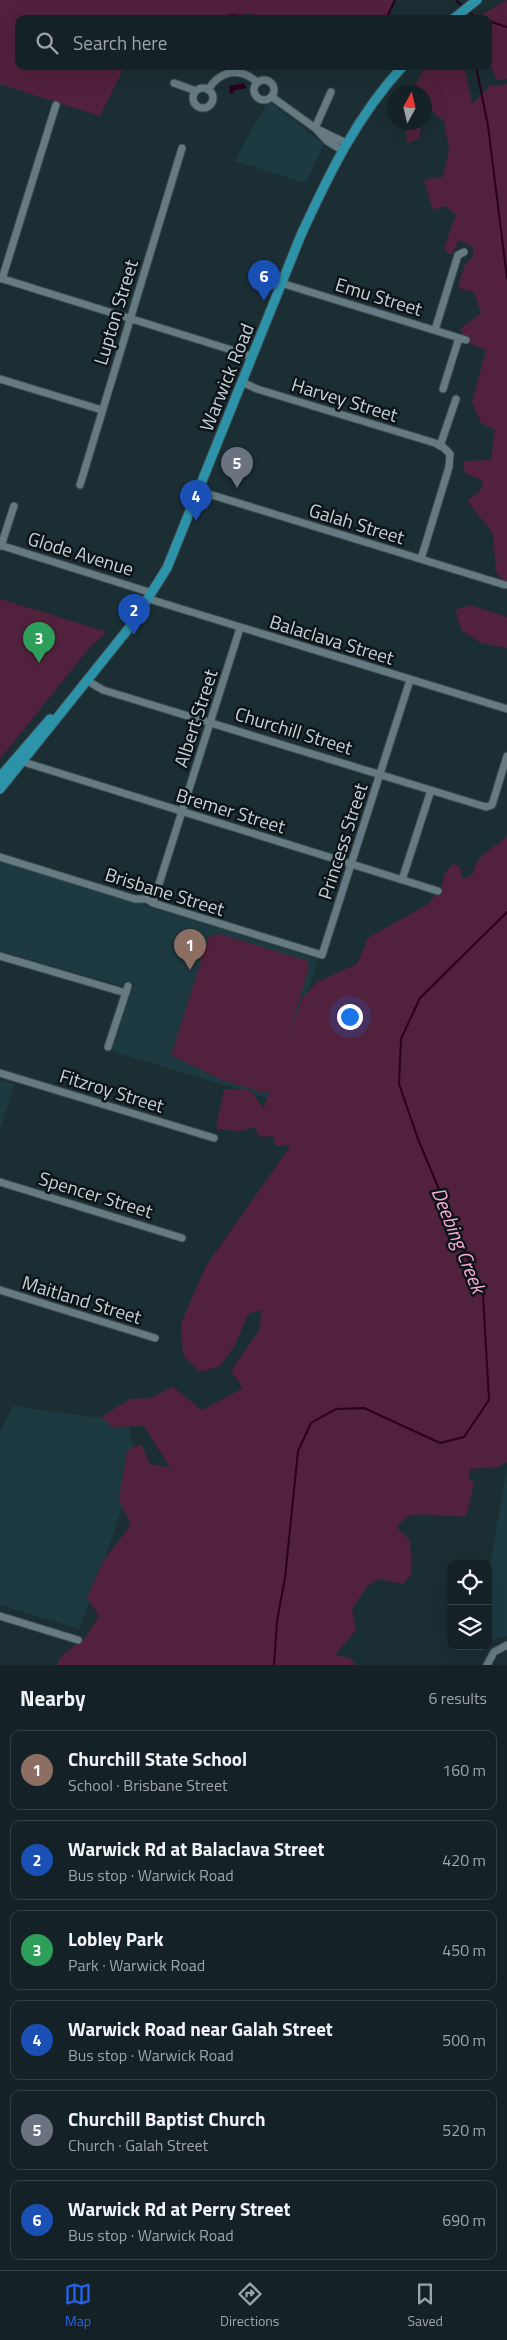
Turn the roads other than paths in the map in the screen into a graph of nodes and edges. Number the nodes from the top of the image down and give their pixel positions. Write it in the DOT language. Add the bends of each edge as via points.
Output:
graph roads {
  1 [pos="477,0"];
  2 [pos="458,15"];
  3 [pos="400,70"];
  4 [pos="257,82"];
  5 [pos="174,83"];
  6 [pos="208,90"];
  7 [pos="196,91"];
  8 [pos="331,92"];
  9 [pos="272,97"];
  10 [pos="56,105"];
  11 [pos="316,128"];
  12 [pos="343,146"];
  13 [pos="182,148"];
  14 [pos="464,252"];
  15 [pos="1,278"];
  16 [pos="282,283"];
  17 [pos="130,318"];
  18 [pos="435,330"];
  19 [pos="252,356"];
  20 [pos="0,379"];
  21 [pos="242,382"];
  22 [pos="443,389"];
  23 [pos="456,398"];
  24 [pos="102,410"];
  25 [pos="440,446"];
  26 [pos="80,485"];
  27 [pos="199,491"];
  28 [pos="14,506"];
  29 [pos="0,546"];
  30 [pos="421,559"];
  31 [pos="505,585"];
  32 [pos="150,596"];
  33 [pos="240,628"];
  34 [pos="86,680"];
  35 [pos="410,680"];
  36 [pos="507,709"];
  37 [pos="211,721"];
  38 [pos="507,756"];
  39 [pos="18,760"];
  40 [pos="380,774"];
  41 [pos="0,777"];
  42 [pos="0,789"];
  43 [pos="431,790"];
  44 [pos="182,812"];
  45 [pos="0,856"];
  46 [pos="352,864"];
  47 [pos="402,880"];
  48 [pos="438,891"];
  49 [pos="153,903"];
  50 [pos="322,954"];
  51 [pos="0,956"];
  52 [pos="108,1048"];
  53 [pos="0,1073"];
  54 [pos="214,1138"];
  55 [pos="0,1182"];
  56 [pos="182,1238"];
  57 [pos="0,1290"];
  58 [pos="155,1338"];
  59 [pos="0,1616"];
  60 [pos="78,1640"];
  61 [pos="507,1645"];
  62 [pos="487,1665"];
  1 -- 2 [label="main road"];
  3 -- 12 [label="main road, Warwick Road"];
  4 -- 6 [label="street" via="244,74 226,73 216,79"];
  4 -- 9 [label="street" via="270,82 274,88"];
  4 -- 9 [label="street" via="253,91 256,97 262,101"];
  5 -- 7 [label="street"];
  6 -- 7 [label="street"];
  6 -- 7 [label="street" via="212,99 210,105 203,108 195,104 193,97"];
  8 -- 11 [label="street"];
  9 -- 11 [label="street"];
  10 -- 15 [label="street"];
  11 -- 12 [label="street"];
  12 -- 16 [label="main road, Warwick Road"];
  13 -- 17 [label="street, Lupton Street"];
  14 -- 18 [label="street" via="458,254"];
  15 -- 17 [label="street"];
  16 -- 18 [label="street, Emu Street"];
  16 -- 19 [label="main road, Warwick Road"];
  17 -- 19 [label="street"];
  17 -- 24 [label="street, Lupton Street"];
  18 -- 22 [label="street, Emu Street" via="462,339"];
  19 -- 21 [label="main road, Warwick Road"];
  20 -- 24 [label="street"];
  21 -- 25 [label="street, Harvey Street"];
  21 -- 27 [label="main road, Warwick Road"];
  23 -- 25 [label="street"];
  24 -- 26 [label="street, Lupton Street"];
  25 -- 30 [label="street" via="450,454 450,459"];
  27 -- 30 [label="street, Galah Street"];
  27 -- 32 [label="main road, Warwick Road" via="167,568"];
  28 -- 29 [label="street"];
  29 -- 32 [label="street, Glode Avenue"];
  30 -- 31 [label="street, Galah Street"];
  32 -- 33 [label="street, Balaclava Street"];
  32 -- 34 [label="main road, Warwick Road"];
  33 -- 35 [label="street, Balaclava Street"];
  33 -- 37 [label="street, Albert Street"];
  34 -- 37 [label="street, Churchill Street" via="103,690"];
  34 -- 39 [label="main road, Warwick Road"];
  35 -- 36 [label="street, Balaclava Street"];
  35 -- 40 [label="street, Princess Street"];
  37 -- 40 [label="street, Churchill Street"];
  37 -- 44 [label="street, Albert Street"];
  38 -- 43 [label="street, Churchill Street" via="492,805 486,807"];
  39 -- 41 [label="main road, Warwick Road"];
  39 -- 42 [label="main road, Warwick Road"];
  39 -- 44 [label="street, Bremer Street"];
  40 -- 43 [label="street, Churchill Street"];
  40 -- 46 [label="street, Princess Street"];
  43 -- 47 [label="street"];
  44 -- 46 [label="street, Bremer Street"];
  44 -- 49 [label="street, Albert Street"];
  45 -- 49 [label="street, Brisbane Street"];
  46 -- 47 [label="street, Bremer Street"];
  46 -- 50 [label="street, Princess Street"];
  47 -- 48 [label="street, Bremer Street"];
  49 -- 50 [label="street, Brisbane Street"];
  51 -- 52 [label="street" via="127,989"];
  53 -- 54 [label="street, Fitzroy Street"];
  55 -- 56 [label="street, Spencer Street"];
  57 -- 58 [label="street, Maitland Street"];
  59 -- 60 [label="street"];
  61 -- 62 [label="street" via="494,1652"];
}
